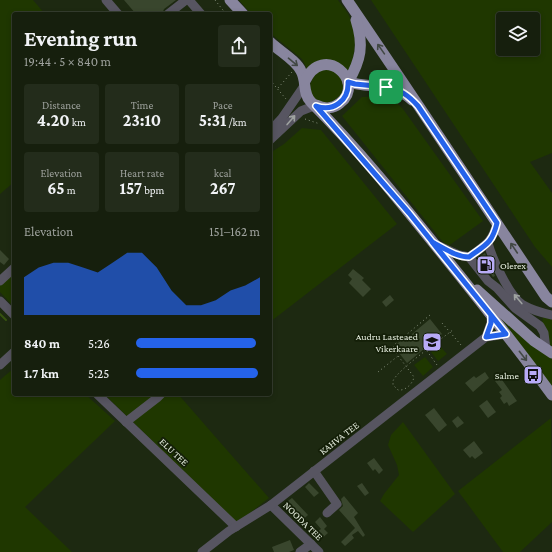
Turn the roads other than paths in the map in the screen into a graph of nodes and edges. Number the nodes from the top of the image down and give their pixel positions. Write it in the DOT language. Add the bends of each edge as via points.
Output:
graph roads {
  1 [pos="106,0"];
  2 [pos="186,0"];
  3 [pos="189,0"];
  4 [pos="230,0"];
  5 [pos="349,3"];
  6 [pos="116,12"];
  7 [pos="171,12"];
  8 [pos="199,12"];
  9 [pos="241,12"];
  10 [pos="272,44"];
  11 [pos="348,82"];
  12 [pos="305,83"];
  13 [pos="316,106"];
  14 [pos="418,106"];
  15 [pos="272,128"];
  16 [pos="272,138"];
  17 [pos="497,223"];
  18 [pos="432,242"];
  19 [pos="488,243"];
  20 [pos="469,257"];
  21 [pos="12,270"];
  22 [pos="456,271"];
  23 [pos="504,279"];
  24 [pos="0,281"];
  25 [pos="495,286"];
  26 [pos="0,301"];
  27 [pos="552,302"];
  28 [pos="12,313"];
  29 [pos="491,315"];
  30 [pos="552,315"];
  31 [pos="506,334"];
  32 [pos="486,337"];
  33 [pos="549,351"];
  34 [pos="12,354"];
  35 [pos="0,365"];
  36 [pos="552,394"];
  37 [pos="99,396"];
  38 [pos="159,396"];
  39 [pos="126,422"];
  40 [pos="314,471"];
  41 [pos="271,505"];
  42 [pos="327,513"];
  43 [pos="236,527"];
  44 [pos="311,544"];
  45 [pos="202,552"];
  46 [pos="300,552"];
  47 [pos="319,552"];
  1 -- 6 [label="street"];
  2 -- 7 [label="street"];
  3 -- 8 [label="street"];
  4 -- 9 [label="main road"];
  5 -- 11 [label="main road" via="360,33 361,48 356,67"];
  14 -- 5 [label="main road, one-way"];
  10 -- 12 [label="main road, one-way" via="298,66"];
  11 -- 12 [label="main road" via="342,71 327,64 314,68 308,74"];
  11 -- 13 [label="main road" via="346,96 339,104 331,108"];
  11 -- 14 [label="main road" via="396,89"];
  12 -- 13 [label="main road" via="306,95"];
  12 -- 15 [label="street"];
  16 -- 13 [label="street, one-way" via="298,113"];
  13 -- 18 [label="main road"];
  14 -- 17 [label="main road"];
  17 -- 19 [label="street"];
  27 -- 17 [label="main road, one-way" via="546,297"];
  18 -- 20 [label="street"];
  18 -- 22 [label="main road"];
  19 -- 20 [label="street"];
  19 -- 23 [label="street"];
  20 -- 25 [label="street"];
  21 -- 24 [label="street"];
  22 -- 29 [label="main road"];
  22 -- 33 [label="main road" via="534,341"];
  23 -- 25 [label="street"];
  30 -- 23 [label="street, one-way" via="521,304"];
  25 -- 33 [label="street" via="515,308 540,326"];
  26 -- 28 [label="street"];
  29 -- 31 [label="main road"];
  29 -- 32 [label="street"];
  31 -- 32 [label="street, KAHVA TEE"];
  31 -- 36 [label="main road, one-way"];
  32 -- 40 [label="street, KAHVA TEE"];
  34 -- 35 [label="street"];
  37 -- 39 [label="street, ELU TEE"];
  38 -- 39 [label="street"];
  39 -- 43 [label="street, ELU TEE"];
  40 -- 41 [label="street, KAHVA TEE"];
  40 -- 42 [label="street" via="337,504"];
  41 -- 43 [label="street, KAHVA TEE"];
  41 -- 44 [label="street, NOODA TEE"];
  43 -- 45 [label="street, KAHVA TEE"];
  44 -- 46 [label="street"];
  44 -- 47 [label="street, NOODA TEE"];
}
